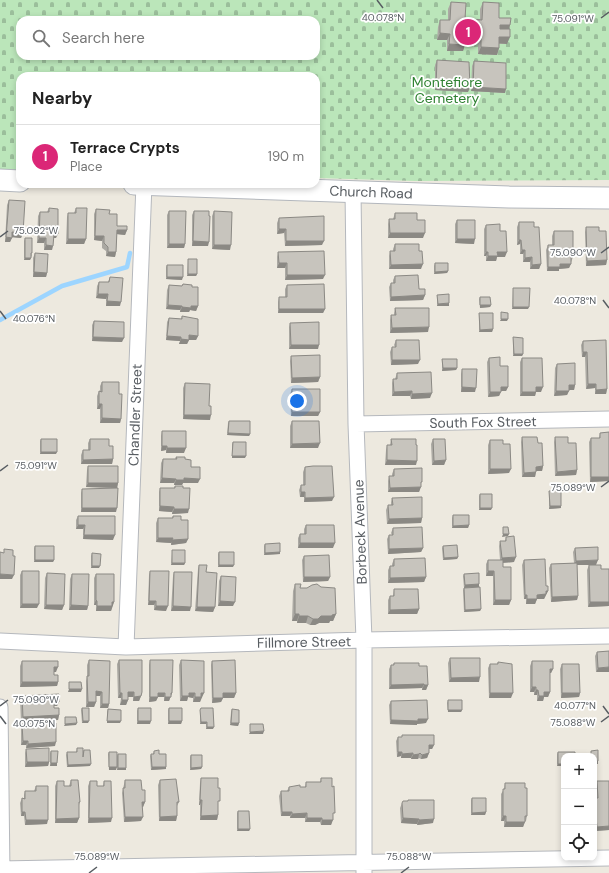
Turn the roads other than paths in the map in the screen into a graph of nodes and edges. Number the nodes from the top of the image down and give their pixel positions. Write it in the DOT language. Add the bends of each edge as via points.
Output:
graph roads {
  1 [pos="0,180"];
  2 [pos="16,181"];
  3 [pos="144,188"];
  4 [pos="263,188"];
  5 [pos="353,191"];
  6 [pos="609,198"];
  7 [pos="609,419"];
  8 [pos="356,424"];
  9 [pos="609,636"];
  10 [pos="364,640"];
  11 [pos="0,641"];
  12 [pos="126,646"];
  13 [pos="0,707"];
  14 [pos="609,858"];
  15 [pos="364,868"];
  16 [pos="153,869"];
  17 [pos="2,870"];
  1 -- 2 [label="street"];
  3 -- 12 [label="street, Chandler Street"];
  4 -- 5 [label="street, Church Road"];
  5 -- 6 [label="street, Church Road"];
  5 -- 8 [label="street, Borbeck Avenue"];
  7 -- 8 [label="street, South Fox Street"];
  8 -- 10 [label="street, Borbeck Avenue"];
  9 -- 10 [label="street, Fillmore Street"];
  10 -- 12 [label="street, Fillmore Street"];
  10 -- 15 [label="street, Borbeck Avenue"];
  11 -- 12 [label="street, Fillmore Street"];
  13 -- 17 [label="street"];
  14 -- 15 [label="street"];
  15 -- 16 [label="street"];
  16 -- 17 [label="street"];
}
